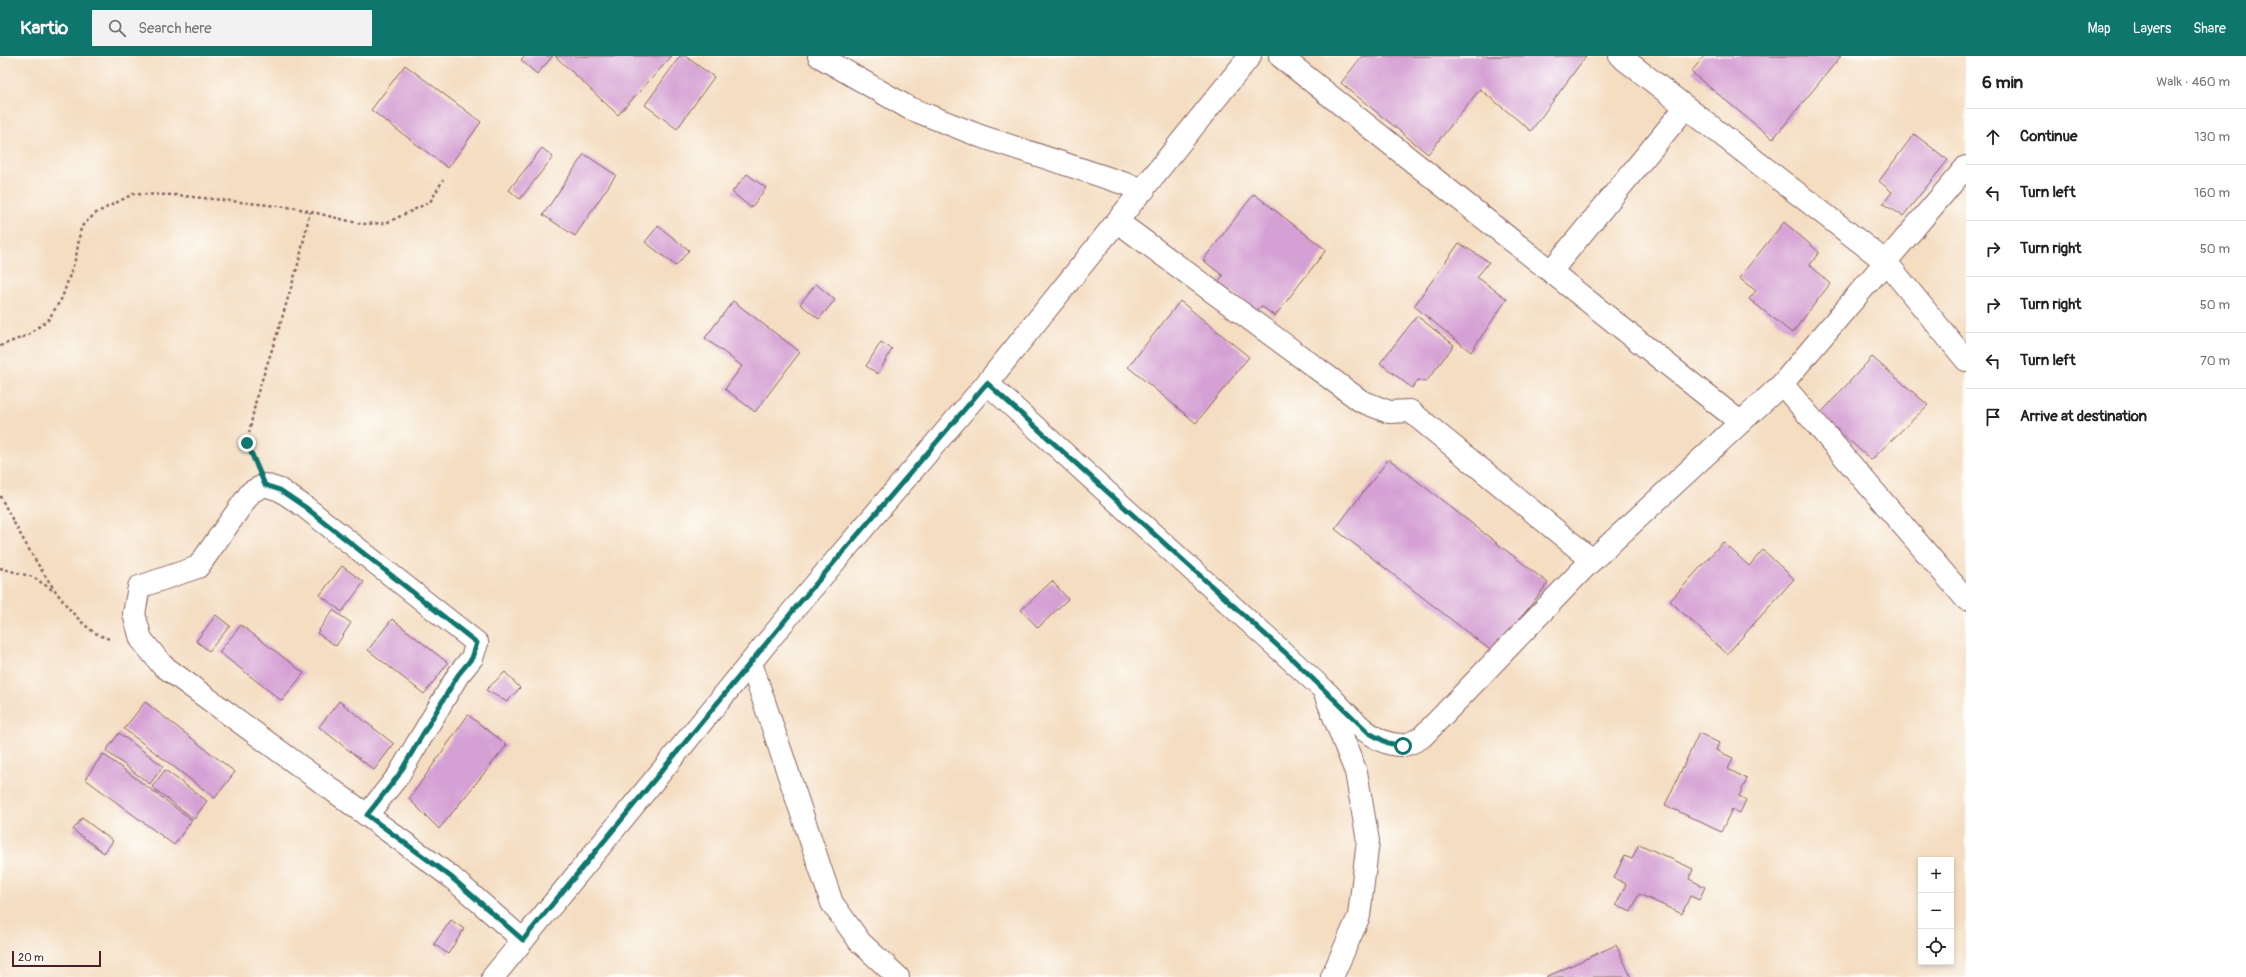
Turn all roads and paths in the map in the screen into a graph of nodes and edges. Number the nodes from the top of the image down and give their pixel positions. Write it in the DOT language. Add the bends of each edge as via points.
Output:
graph roads {
  1 [pos="819,56"];
  2 [pos="1250,56"];
  3 [pos="1280,56"];
  4 [pos="1620,56"];
  5 [pos="1686,107"];
  6 [pos="1966,167"];
  7 [pos="443,180"];
  8 [pos="1144,190"];
  9 [pos="310,212"];
  10 [pos="1118,222"];
  11 [pos="1886,262"];
  12 [pos="1551,271"];
  13 [pos="0,346"];
  14 [pos="1966,360"];
  15 [pos="987,383"];
  16 [pos="1782,384"];
  17 [pos="1740,422"];
  18 [pos="265,485"];
  19 [pos="0,496"];
  20 [pos="1592,560"];
  21 [pos="0,568"];
  22 [pos="56,592"];
  23 [pos="1966,599"];
  24 [pos="141,639"];
  25 [pos="750,663"];
  26 [pos="1323,689"];
  27 [pos="367,815"];
  28 [pos="523,940"];
  29 [pos="493,977"];
  30 [pos="898,977"];
  31 [pos="1332,977"];
  1 -- 8 [label="street" via="909,108 980,136"];
  2 -- 8 [label="street"];
  3 -- 12 [label="street"];
  4 -- 5 [label="street"];
  5 -- 11 [label="street"];
  5 -- 12 [label="street"];
  6 -- 11 [label="street"];
  7 -- 9 [label="path" via="430,202 386,223 361,224"];
  8 -- 10 [label="street"];
  9 -- 13 [label="path" via="296,208 175,195 133,194 96,213 81,227 76,257 67,284 62,298 48,320 28,335"];
  9 -- 18 [label="path" via="286,306 257,395 247,443"];
  10 -- 15 [label="street"];
  10 -- 20 [label="street" via="1361,401 1389,412 1410,411"];
  11 -- 14 [label="street"];
  11 -- 16 [label="street"];
  12 -- 17 [label="street"];
  15 -- 25 [label="street"];
  15 -- 26 [label="street"];
  16 -- 17 [label="street"];
  16 -- 23 [label="street"];
  17 -- 20 [label="street"];
  18 -- 24 [label="street" via="251,492 198,567 140,587 134,614"];
  18 -- 27 [label="street" via="280,490 305,507 477,643 472,658 458,675 398,776"];
  19 -- 22 [label="path"];
  20 -- 26 [label="street" via="1422,737 1403,746 1388,743 1369,733"];
  21 -- 22 [label="path" via="33,577"];
  22 -- 24 [label="path" via="84,626 107,639"];
  24 -- 27 [label="street" via="162,665"];
  25 -- 28 [label="street"];
  25 -- 30 [label="street" via="832,903 860,942"];
  26 -- 31 [label="street" via="1356,772 1368,841 1359,916"];
  27 -- 28 [label="street" via="451,877"];
  28 -- 29 [label="street"];
}
